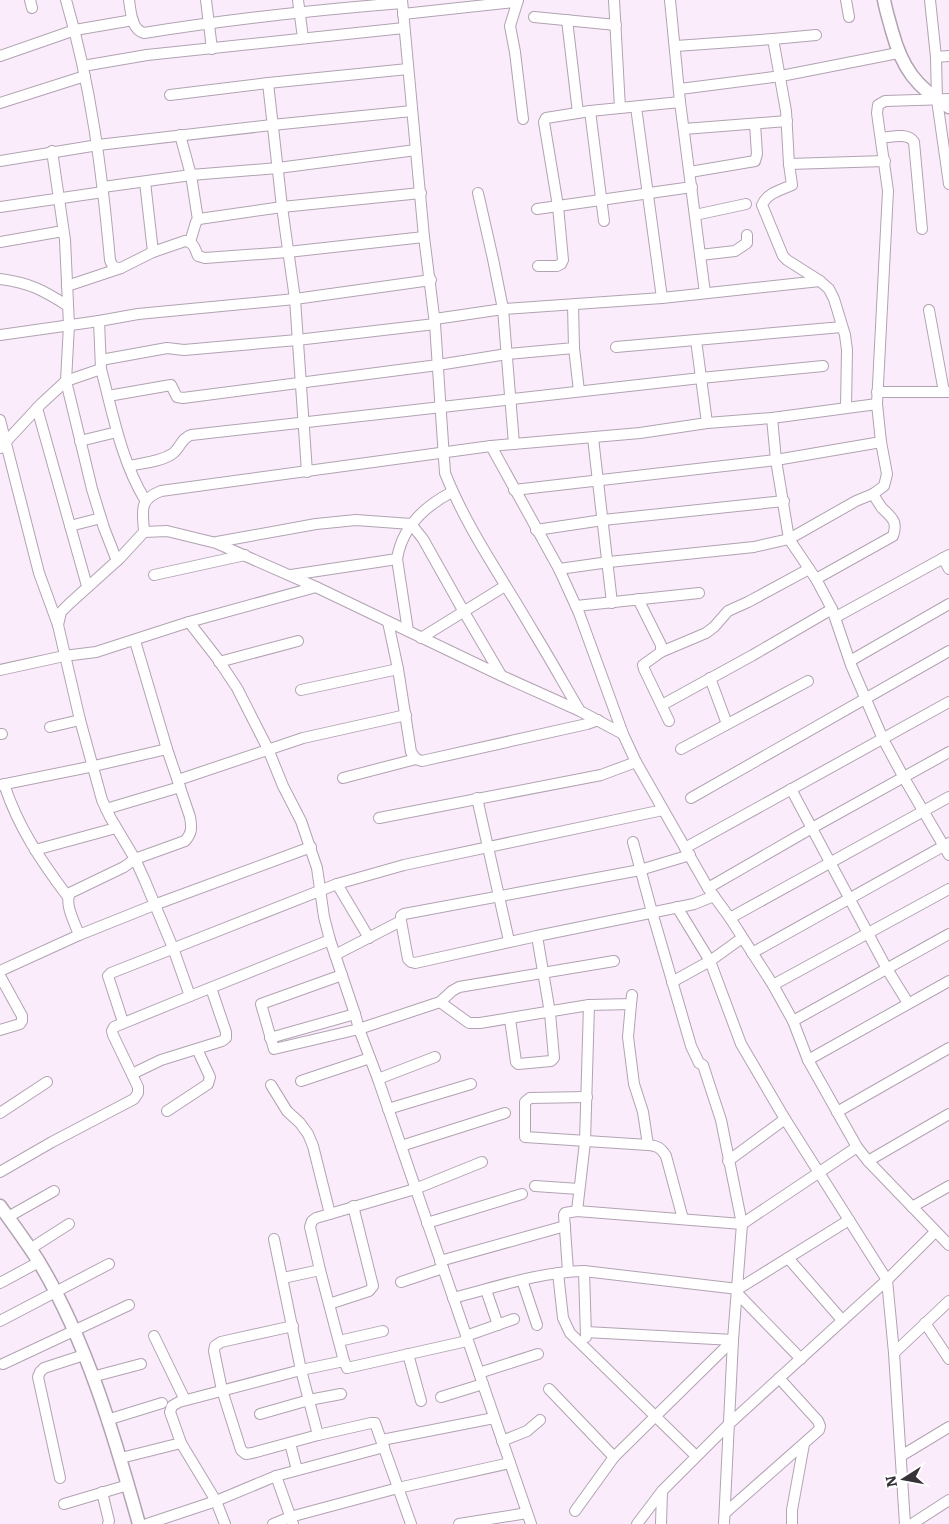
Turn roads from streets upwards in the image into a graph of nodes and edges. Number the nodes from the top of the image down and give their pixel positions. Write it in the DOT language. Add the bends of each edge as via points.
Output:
graph roads {
  1 [pos="66,0"];
  2 [pos="129,0"];
  3 [pos="206,0"];
  4 [pos="298,0"];
  5 [pos="614,0"];
  6 [pos="670,0"];
  7 [pos="846,0"];
  8 [pos="884,0"];
  9 [pos="930,0"];
  10 [pos="402,2"];
  11 [pos="299,12"];
  12 [pos="403,14"];
  13 [pos="534,17"];
  14 [pos="849,17"];
  15 [pos="133,20"];
  16 [pos="567,20"];
  17 [pos="210,23"];
  18 [pos="616,25"];
  19 [pos="404,28"];
  20 [pos="75,30"];
  21 [pos="816,35"];
  22 [pos="304,38"];
  23 [pos="773,39"];
  24 [pos="676,46"];
  25 [pos="212,49"];
  26 [pos="898,53"];
  27 [pos="0,56"];
  28 [pos="949,56"];
  29 [pos="936,57"];
  30 [pos="408,69"];
  31 [pos="84,71"];
  32 [pos="781,76"];
  33 [pos="268,83"];
  34 [pos="680,88"];
  35 [pos="170,95"];
  36 [pos="943,99"];
  37 [pos="680,102"];
  38 [pos="0,103"];
  39 [pos="636,106"];
  40 [pos="949,107"];
  41 [pos="620,108"];
  42 [pos="412,111"];
  43 [pos="590,111"];
  44 [pos="578,113"];
  45 [pos="523,119"];
  46 [pos="787,121"];
  47 [pos="755,124"];
  48 [pos="272,125"];
  49 [pos="684,130"];
  50 [pos="180,135"];
  51 [pos="881,138"];
  52 [pos="98,145"];
  53 [pos="416,150"];
  54 [pos="52,151"];
  55 [pos="0,160"];
  56 [pos="885,161"];
  57 [pos="789,164"];
  58 [pos="278,168"];
  59 [pos="690,172"];
  60 [pos="191,176"];
  61 [pos="145,182"];
  62 [pos="949,184"];
  63 [pos="692,187"];
  64 [pos="103,189"];
  65 [pos="421,192"];
  66 [pos="478,193"];
  67 [pos="648,193"];
  68 [pos="59,197"];
  69 [pos="602,200"];
  70 [pos="746,204"];
  71 [pos="558,206"];
  72 [pos="0,207"];
  73 [pos="282,207"];
  74 [pos="537,209"];
  75 [pos="695,215"];
  76 [pos="198,220"];
  77 [pos="604,221"];
  78 [pos="922,229"];
  79 [pos="64,231"];
  80 [pos="747,236"];
  81 [pos="424,237"];
  82 [pos="0,242"];
  83 [pos="190,242"];
  84 [pos="153,252"];
  85 [pos="288,252"];
  86 [pos="700,255"];
  87 [pos="538,266"];
  88 [pos="121,268"];
  89 [pos="0,280"];
  90 [pos="431,280"];
  91 [pos="820,281"];
  92 [pos="67,286"];
  93 [pos="704,294"];
  94 [pos="662,298"];
  95 [pos="295,299"];
  96 [pos="573,305"];
  97 [pos="68,306"];
  98 [pos="503,309"];
  99 [pos="929,310"];
  100 [pos="99,321"];
  101 [pos="435,322"];
  102 [pos="69,325"];
  103 [pos="842,326"];
  104 [pos="0,335"];
  105 [pos="297,340"];
  106 [pos="696,340"];
  107 [pos="574,348"];
  108 [pos="616,348"];
  109 [pos="507,354"];
  110 [pos="101,365"];
  111 [pos="438,365"];
  112 [pos="823,366"];
  113 [pos="701,378"];
  114 [pos="66,381"];
  115 [pos="300,382"];
  116 [pos="579,391"];
  117 [pos="877,392"];
  118 [pos="947,392"];
  119 [pos="108,396"];
  120 [pos="510,399"];
  121 [pos="877,404"];
  122 [pos="440,407"];
  123 [pos="846,407"];
  124 [pos="37,408"];
  125 [pos="772,418"];
  126 [pos="0,420"];
  127 [pos="304,423"];
  128 [pos="707,423"];
  129 [pos="117,432"];
  130 [pos="593,438"];
  131 [pos="80,441"];
  132 [pos="881,442"];
  133 [pos="514,444"];
  134 [pos="3,445"];
  135 [pos="491,446"];
  136 [pos="442,453"];
  137 [pos="776,460"];
  138 [pos="129,466"];
  139 [pos="307,472"];
  140 [pos="599,480"];
  141 [pos="514,490"];
  142 [pos="452,492"];
  143 [pos="873,494"];
  144 [pos="145,500"];
  145 [pos="784,501"];
  146 [pos="101,518"];
  147 [pos="603,520"];
  148 [pos="412,524"];
  149 [pos="70,526"];
  150 [pos="536,530"];
  151 [pos="144,532"];
  152 [pos="789,539"];
  153 [pos="216,543"];
  154 [pos="245,555"];
  155 [pos="946,556"];
  156 [pos="397,559"];
  157 [pos="117,561"];
  158 [pos="609,562"];
  159 [pos="559,569"];
  160 [pos="809,569"];
  161 [pos="949,569"];
  162 [pos="154,575"];
  163 [pos="290,575"];
  164 [pos="816,579"];
  165 [pos="87,586"];
  166 [pos="505,586"];
  167 [pos="316,587"];
  168 [pos="699,593"];
  169 [pos="638,599"];
  170 [pos="612,603"];
  171 [pos="949,604"];
  172 [pos="576,606"];
  173 [pos="464,612"];
  174 [pos="834,613"];
  175 [pos="190,622"];
  176 [pos="388,622"];
  177 [pos="58,625"];
  178 [pos="408,631"];
  179 [pos="422,638"];
  180 [pos="135,641"];
  181 [pos="298,641"];
  182 [pos="949,651"];
  183 [pos="662,652"];
  184 [pos="64,656"];
  185 [pos="850,661"];
  186 [pos="220,662"];
  187 [pos="398,669"];
  188 [pos="0,670"];
  189 [pos="502,676"];
  190 [pos="710,678"];
  191 [pos="808,682"];
  192 [pos="302,690"];
  193 [pos="865,698"];
  194 [pos="949,702"];
  195 [pos="662,705"];
  196 [pos="580,711"];
  197 [pos="406,715"];
  198 [pos="80,720"];
  199 [pos="598,720"];
  200 [pos="670,721"];
  201 [pos="727,724"];
  202 [pos="50,727"];
  203 [pos="623,734"];
  204 [pos="883,739"];
  205 [pos="167,749"];
  206 [pos="268,749"];
  207 [pos="681,749"];
  208 [pos="949,752"];
  209 [pos="416,759"];
  210 [pos="636,762"];
  211 [pos="94,766"];
  212 [pos="342,778"];
  213 [pos="904,778"];
  214 [pos="179,783"];
  215 [pos="2,785"];
  216 [pos="791,789"];
  217 [pos="949,796"];
  218 [pos="477,798"];
  219 [pos="691,798"];
  220 [pos="106,809"];
  221 [pos="663,810"];
  222 [pos="923,811"];
  223 [pos="379,818"];
  224 [pos="116,828"];
  225 [pos="812,828"];
  226 [pos="634,842"];
  227 [pos="311,847"];
  228 [pos="488,847"];
  229 [pos="947,848"];
  230 [pos="35,850"];
  231 [pos="687,852"];
  232 [pos="135,859"];
  233 [pos="830,863"];
  234 [pos="640,870"];
  235 [pos="337,884"];
  236 [pos="949,889"];
  237 [pos="321,890"];
  238 [pos="711,892"];
  239 [pos="498,896"];
  240 [pos="68,897"];
  241 [pos="850,899"];
  242 [pos="154,905"];
  243 [pos="677,907"];
  244 [pos="652,912"];
  245 [pos="730,918"];
  246 [pos="401,921"];
  247 [pos="868,933"];
  248 [pos="949,934"];
  249 [pos="79,935"];
  250 [pos="537,936"];
  251 [pos="369,938"];
  252 [pos="742,938"];
  253 [pos="330,940"];
  254 [pos="509,941"];
  255 [pos="172,948"];
  256 [pos="752,953"];
  257 [pos="335,955"];
  258 [pos="710,960"];
  259 [pos="614,961"];
  260 [pos="887,969"];
  261 [pos="0,971"];
  262 [pos="543,974"];
  263 [pos="342,975"];
  264 [pos="0,976"];
  265 [pos="949,981"];
  266 [pos="672,982"];
  267 [pos="773,985"];
  268 [pos="211,988"];
  269 [pos="190,996"];
  270 [pos="440,1002"];
  271 [pos="908,1003"];
  272 [pos="590,1005"];
  273 [pos="550,1012"];
  274 [pos="355,1014"];
  275 [pos="510,1019"];
  276 [pos="792,1021"];
  277 [pos="123,1022"];
  278 [pos="359,1029"];
  279 [pos="0,1030"];
  280 [pos="270,1038"];
  281 [pos="949,1048"];
  282 [pos="197,1049"];
  283 [pos="370,1058"];
  284 [pos="435,1058"];
  285 [pos="808,1060"];
  286 [pos="132,1074"];
  287 [pos="378,1079"];
  288 [pos="301,1081"];
  289 [pos="48,1082"];
  290 [pos="471,1084"];
  291 [pos="271,1086"];
  292 [pos="587,1097"];
  293 [pos="388,1109"];
  294 [pos="167,1111"];
  295 [pos="837,1112"];
  296 [pos="0,1113"];
  297 [pos="505,1113"];
  298 [pos="949,1114"];
  299 [pos="785,1119"];
  300 [pos="585,1142"];
  301 [pos="648,1145"];
  302 [pos="401,1146"];
  303 [pos="857,1147"];
  304 [pos="728,1161"];
  305 [pos="868,1161"];
  306 [pos="482,1162"];
  307 [pos="0,1172"];
  308 [pos="819,1172"];
  309 [pos="535,1186"];
  310 [pos="949,1186"];
  311 [pos="415,1188"];
  312 [pos="579,1189"];
  313 [pos="54,1191"];
  314 [pos="522,1194"];
  315 [pos="0,1206"];
  316 [pos="353,1206"];
  317 [pos="912,1207"];
  318 [pos="577,1211"];
  319 [pos="330,1214"];
  320 [pos="8,1217"];
  321 [pos="684,1219"];
  322 [pos="849,1220"];
  323 [pos="427,1223"];
  324 [pos="69,1224"];
  325 [pos="742,1224"];
  326 [pos="564,1226"];
  327 [pos="935,1232"];
  328 [pos="274,1239"];
  329 [pos="949,1245"];
  330 [pos="30,1249"];
  331 [pos="788,1258"];
  332 [pos="39,1262"];
  333 [pos="108,1264"];
  334 [pos="442,1264"];
  335 [pos="320,1270"];
  336 [pos="584,1271"];
  337 [pos="563,1272"];
  338 [pos="283,1278"];
  339 [pos="522,1280"];
  340 [pos="887,1280"];
  341 [pos="401,1282"];
  342 [pos="0,1283"];
  343 [pos="486,1290"];
  344 [pos="54,1291"];
  345 [pos="737,1291"];
  346 [pos="453,1298"];
  347 [pos="949,1301"];
  348 [pos="330,1304"];
  349 [pos="130,1305"];
  350 [pos="514,1319"];
  351 [pos="842,1320"];
  352 [pos="0,1322"];
  353 [pos="925,1323"];
  354 [pos="498,1325"];
  355 [pos="537,1325"];
  356 [pos="293,1326"];
  357 [pos="74,1331"];
  358 [pos="383,1331"];
  359 [pos="586,1332"];
  360 [pos="154,1336"];
  361 [pos="467,1338"];
  362 [pos="733,1340"];
  363 [pos="339,1341"];
  364 [pos="585,1348"];
  365 [pos="894,1353"];
  366 [pos="84,1354"];
  367 [pos="408,1354"];
  368 [pos="538,1354"];
  369 [pos="801,1359"];
  370 [pos="949,1360"];
  371 [pos="344,1361"];
  372 [pos="3,1364"];
  373 [pos="141,1364"];
  374 [pos="301,1370"];
  375 [pos="479,1373"];
  376 [pos="92,1377"];
  377 [pos="779,1378"];
  378 [pos="483,1384"];
  379 [pos="549,1389"];
  380 [pos="222,1390"];
  381 [pos="341,1394"];
  382 [pos="441,1397"];
  383 [pos="185,1400"];
  384 [pos="309,1400"];
  385 [pos="421,1401"];
  386 [pos="162,1403"];
  387 [pos="260,1414"];
  388 [pos="655,1416"];
  389 [pos="494,1418"];
  390 [pos="107,1420"];
  391 [pos="540,1420"];
  392 [pos="730,1423"];
  393 [pos="949,1427"];
  394 [pos="318,1435"];
  395 [pos="502,1440"];
  396 [pos="182,1443"];
  397 [pos="290,1443"];
  398 [pos="383,1444"];
  399 [pos="804,1444"];
  400 [pos="696,1456"];
  401 [pos="901,1456"];
  402 [pos="614,1457"];
  403 [pos="121,1458"];
  404 [pos="510,1463"];
  405 [pos="297,1470"];
  406 [pos="276,1476"];
  407 [pos="60,1478"];
  408 [pos="128,1485"];
  409 [pos="398,1488"];
  410 [pos="662,1491"];
  411 [pos="102,1492"];
  412 [pos="949,1500"];
  413 [pos="216,1501"];
  414 [pos="64,1504"];
  415 [pos="575,1510"];
  416 [pos="527,1512"];
  417 [pos="725,1513"];
  418 [pos="291,1520"];
  419 [pos="108,1524"];
  420 [pos="138,1524"];
  421 [pos="147,1524"];
  422 [pos="225,1524"];
  423 [pos="272,1524"];
  424 [pos="411,1524"];
  425 [pos="459,1524"];
  426 [pos="531,1524"];
  427 [pos="637,1524"];
  428 [pos="661,1524"];
  429 [pos="724,1524"];
  430 [pos="792,1524"];
  431 [pos="905,1524"];
  432 [pos="912,1524"];
  1 -- 20 [label="street"];
  2 -- 15 [label="street"];
  3 -- 17 [label="street"];
  4 -- 11 [label="street"];
  5 -- 18 [label="street"];
  6 -- 24 [label="street"];
  7 -- 14 [label="street"];
  8 -- 26 [label="street"];
  9 -- 29 [label="street"];
  10 -- 11 [label="street"];
  10 -- 12 [label="street"];
  11 -- 17 [label="street"];
  11 -- 22 [label="street"];
  12 -- 19 [label="street"];
  12 -- 45 [label="street" via="518,0 510,26"];
  13 -- 16 [label="street"];
  15 -- 17 [label="street" via="136,28 144,33"];
  15 -- 20 [label="street"];
  16 -- 18 [label="street"];
  16 -- 44 [label="street"];
  17 -- 25 [label="street"];
  18 -- 41 [label="street"];
  19 -- 22 [label="street"];
  19 -- 30 [label="street"];
  20 -- 27 [label="street"];
  20 -- 31 [label="street"];
  21 -- 23 [label="street"];
  22 -- 25 [label="street"];
  23 -- 24 [label="street"];
  23 -- 32 [label="street"];
  24 -- 34 [label="street"];
  25 -- 31 [label="street" via="147,55"];
  26 -- 32 [label="street"];
  26 -- 36 [label="street" via="921,87"];
  28 -- 29 [label="street"];
  29 -- 36 [label="street"];
  30 -- 33 [label="street"];
  30 -- 42 [label="street"];
  31 -- 38 [label="street"];
  31 -- 52 [label="street"];
  32 -- 34 [label="street"];
  32 -- 46 [label="street"];
  33 -- 35 [label="street"];
  33 -- 48 [label="street"];
  34 -- 37 [label="street"];
  36 -- 40 [label="street"];
  36 -- 51 [label="street" via="878,104"];
  36 -- 62 [label="street"];
  37 -- 39 [label="street"];
  37 -- 49 [label="street"];
  39 -- 41 [label="street"];
  39 -- 67 [label="street"];
  41 -- 43 [label="street"];
  42 -- 48 [label="street"];
  42 -- 53 [label="street"];
  43 -- 44 [label="street"];
  43 -- 69 [label="street"];
  44 -- 71 [label="street" via="550,117 544,122"];
  46 -- 47 [label="street"];
  46 -- 57 [label="street"];
  47 -- 49 [label="street"];
  47 -- 59 [label="street" via="755,161"];
  48 -- 50 [label="street"];
  48 -- 58 [label="street"];
  49 -- 59 [label="street"];
  50 -- 52 [label="street"];
  50 -- 60 [label="street"];
  51 -- 56 [label="street"];
  51 -- 78 [label="street" via="908,136 914,142"];
  52 -- 54 [label="street"];
  52 -- 64 [label="street"];
  53 -- 58 [label="street"];
  53 -- 65 [label="street"];
  54 -- 55 [label="street"];
  54 -- 68 [label="street"];
  56 -- 57 [label="street"];
  56 -- 117 [label="street" via="888,191"];
  57 -- 91 [label="street" via="792,185 770,194 762,205 783,256"];
  58 -- 60 [label="street"];
  58 -- 73 [label="street"];
  59 -- 63 [label="street"];
  60 -- 61 [label="street"];
  60 -- 76 [label="street"];
  61 -- 64 [label="street"];
  61 -- 84 [label="street"];
  63 -- 67 [label="street"];
  63 -- 75 [label="street"];
  64 -- 68 [label="street"];
  64 -- 88 [label="street" via="110,260 116,268"];
  65 -- 73 [label="street"];
  65 -- 81 [label="street"];
  66 -- 98 [label="street"];
  67 -- 69 [label="street"];
  67 -- 94 [label="street"];
  68 -- 72 [label="street"];
  68 -- 79 [label="street"];
  69 -- 71 [label="street"];
  69 -- 77 [label="street"];
  70 -- 75 [label="street"];
  71 -- 74 [label="street"];
  71 -- 87 [label="street" via="563,260 557,266"];
  73 -- 76 [label="street"];
  73 -- 85 [label="street"];
  75 -- 86 [label="street"];
  76 -- 83 [label="street"];
  79 -- 82 [label="street"];
  79 -- 92 [label="street"];
  80 -- 86 [label="street" via="747,243 735,251"];
  81 -- 85 [label="street"];
  81 -- 90 [label="street"];
  83 -- 84 [label="street"];
  83 -- 85 [label="street" via="202,258"];
  84 -- 88 [label="street"];
  85 -- 95 [label="street"];
  86 -- 93 [label="street"];
  88 -- 92 [label="street"];
  89 -- 97 [label="street" via="30,284"];
  90 -- 95 [label="street"];
  90 -- 101 [label="street"];
  91 -- 93 [label="street"];
  91 -- 103 [label="street" via="834,299"];
  92 -- 97 [label="street"];
  93 -- 94 [label="street"];
  94 -- 96 [label="street"];
  95 -- 100 [label="street" via="138,314"];
  95 -- 105 [label="street"];
  96 -- 98 [label="street"];
  96 -- 107 [label="street"];
  97 -- 102 [label="street"];
  98 -- 101 [label="street"];
  98 -- 109 [label="street"];
  99 -- 118 [label="street"];
  100 -- 102 [label="street"];
  100 -- 110 [label="street"];
  101 -- 105 [label="street"];
  101 -- 111 [label="street"];
  102 -- 104 [label="street"];
  102 -- 114 [label="street"];
  103 -- 106 [label="street"];
  103 -- 123 [label="street" via="847,350"];
  105 -- 110 [label="street" via="184,350 167,348"];
  105 -- 115 [label="street"];
  106 -- 108 [label="street"];
  106 -- 113 [label="street"];
  107 -- 109 [label="street"];
  107 -- 116 [label="street"];
  109 -- 111 [label="street"];
  109 -- 120 [label="street"];
  110 -- 114 [label="street"];
  110 -- 119 [label="street"];
  111 -- 115 [label="street"];
  111 -- 122 [label="street"];
  112 -- 113 [label="street"];
  113 -- 116 [label="street"];
  113 -- 128 [label="street"];
  114 -- 124 [label="street"];
  114 -- 131 [label="street"];
  115 -- 119 [label="street" via="180,398 171,385"];
  115 -- 127 [label="street"];
  116 -- 120 [label="street"];
  117 -- 118 [label="street"];
  117 -- 121 [label="street"];
  119 -- 129 [label="street"];
  120 -- 122 [label="street"];
  120 -- 133 [label="street"];
  121 -- 123 [label="street"];
  121 -- 132 [label="street"];
  122 -- 127 [label="street"];
  122 -- 136 [label="street"];
  123 -- 125 [label="street"];
  124 -- 134 [label="street"];
  124 -- 149 [label="street"];
  125 -- 128 [label="street"];
  125 -- 137 [label="street"];
  126 -- 134 [label="street"];
  127 -- 138 [label="street" via="186,436 174,453"];
  127 -- 139 [label="street"];
  128 -- 130 [label="street"];
  129 -- 131 [label="street"];
  129 -- 138 [label="street"];
  130 -- 133 [label="street"];
  130 -- 140 [label="street"];
  131 -- 146 [label="street"];
  132 -- 137 [label="street"];
  132 -- 143 [label="street" via="887,474 884,486"];
  133 -- 135 [label="street"];
  134 -- 177 [label="street" via="39,573"];
  135 -- 136 [label="street"];
  135 -- 141 [label="street"];
  136 -- 139 [label="street"];
  136 -- 142 [label="street"];
  137 -- 140 [label="street"];
  137 -- 145 [label="street"];
  138 -- 144 [label="street"];
  139 -- 144 [label="street" via="187,486 152,494"];
  140 -- 141 [label="street"];
  140 -- 147 [label="street"];
  141 -- 150 [label="street"];
  142 -- 148 [label="street" via="423,510"];
  142 -- 166 [label="street"];
  143 -- 152 [label="street"];
  143 -- 164 [label="street" via="893,518 893,536"];
  144 -- 151 [label="street" via="142,508"];
  145 -- 147 [label="street"];
  145 -- 152 [label="street"];
  146 -- 149 [label="street"];
  146 -- 157 [label="street"];
  147 -- 150 [label="street"];
  147 -- 158 [label="street"];
  148 -- 153 [label="street" via="356,520 316,524"];
  148 -- 156 [label="street" via="398,549"];
  148 -- 173 [label="street"];
  149 -- 165 [label="street"];
  150 -- 159 [label="street"];
  151 -- 153 [label="street" via="167,531"];
  151 -- 157 [label="street"];
  152 -- 158 [label="street" via="754,547"];
  152 -- 160 [label="street"];
  153 -- 154 [label="street"];
  154 -- 162 [label="street"];
  154 -- 163 [label="street"];
  155 -- 161 [label="street"];
  155 -- 174 [label="street"];
  156 -- 163 [label="street"];
  156 -- 178 [label="street"];
  157 -- 165 [label="street"];
  158 -- 159 [label="street"];
  158 -- 170 [label="street"];
  159 -- 172 [label="street"];
  160 -- 164 [label="street"];
  160 -- 183 [label="street" via="728,611 706,632"];
  163 -- 167 [label="street"];
  164 -- 174 [label="street"];
  165 -- 177 [label="street" via="61,612"];
  166 -- 173 [label="street"];
  166 -- 196 [label="street"];
  167 -- 175 [label="street"];
  167 -- 176 [label="street"];
  168 -- 169 [label="street"];
  169 -- 170 [label="street"];
  169 -- 183 [label="street"];
  170 -- 172 [label="street"];
  171 -- 185 [label="street"];
  172 -- 203 [label="street"];
  173 -- 179 [label="street"];
  173 -- 189 [label="street"];
  174 -- 185 [label="street"];
  174 -- 190 [label="street"];
  175 -- 180 [label="street"];
  175 -- 186 [label="street"];
  176 -- 178 [label="street"];
  176 -- 187 [label="street"];
  177 -- 184 [label="street"];
  178 -- 179 [label="street"];
  179 -- 189 [label="street"];
  180 -- 184 [label="street" via="96,652"];
  180 -- 205 [label="street"];
  181 -- 186 [label="street"];
  182 -- 193 [label="street"];
  183 -- 195 [label="street" via="643,665"];
  184 -- 188 [label="street"];
  184 -- 198 [label="street"];
  185 -- 193 [label="street"];
  186 -- 206 [label="street"];
  187 -- 192 [label="street"];
  187 -- 197 [label="street"];
  189 -- 196 [label="street"];
  190 -- 195 [label="street"];
  190 -- 201 [label="street"];
  191 -- 201 [label="street"];
  193 -- 204 [label="street"];
  193 -- 219 [label="street"];
  194 -- 204 [label="street"];
  195 -- 200 [label="street"];
  196 -- 199 [label="street"];
  197 -- 206 [label="street"];
  197 -- 209 [label="street" via="411,752"];
  198 -- 202 [label="street"];
  198 -- 211 [label="street"];
  199 -- 203 [label="street"];
  199 -- 209 [label="street"];
  201 -- 207 [label="street"];
  203 -- 210 [label="street"];
  204 -- 213 [label="street"];
  204 -- 216 [label="street"];
  205 -- 211 [label="street"];
  205 -- 214 [label="street"];
  206 -- 214 [label="street"];
  206 -- 227 [label="street"];
  208 -- 213 [label="street"];
  209 -- 212 [label="street"];
  210 -- 218 [label="street" via="601,774"];
  210 -- 221 [label="street"];
  211 -- 215 [label="street"];
  211 -- 220 [label="street"];
  213 -- 222 [label="street"];
  213 -- 225 [label="street"];
  214 -- 220 [label="street"];
  214 -- 232 [label="street" via="190,817 191,835 185,841"];
  215 -- 230 [label="street"];
  216 -- 225 [label="street"];
  216 -- 231 [label="street"];
  217 -- 222 [label="street"];
  218 -- 223 [label="street"];
  218 -- 228 [label="street"];
  220 -- 224 [label="street"];
  221 -- 228 [label="street"];
  221 -- 231 [label="street"];
  222 -- 229 [label="street"];
  222 -- 233 [label="street"];
  224 -- 230 [label="street"];
  224 -- 232 [label="street"];
  225 -- 233 [label="street"];
  225 -- 238 [label="street"];
  226 -- 234 [label="street"];
  227 -- 237 [label="street"];
  227 -- 242 [label="street"];
  228 -- 235 [label="street" via="404,865"];
  228 -- 239 [label="street"];
  229 -- 241 [label="street"];
  230 -- 240 [label="street"];
  231 -- 234 [label="street"];
  231 -- 238 [label="street"];
  232 -- 240 [label="street" via="76,889"];
  232 -- 242 [label="street"];
  233 -- 241 [label="street"];
  233 -- 245 [label="street"];
  234 -- 239 [label="street"];
  234 -- 244 [label="street"];
  235 -- 237 [label="street"];
  235 -- 251 [label="street"];
  236 -- 247 [label="street"];
  237 -- 253 [label="street"];
  237 -- 255 [label="street"];
  238 -- 243 [label="street" via="694,904"];
  238 -- 245 [label="street"];
  239 -- 246 [label="street" via="404,914"];
  239 -- 254 [label="street"];
  240 -- 249 [label="street"];
  241 -- 247 [label="street"];
  241 -- 256 [label="street"];
  242 -- 249 [label="street"];
  242 -- 255 [label="street"];
  243 -- 244 [label="street"];
  243 -- 258 [label="street"];
  244 -- 250 [label="street"];
  244 -- 266 [label="street"];
  245 -- 252 [label="street"];
  246 -- 251 [label="street"];
  246 -- 254 [label="street" via="408,959 415,963"];
  247 -- 260 [label="street"];
  247 -- 267 [label="street"];
  248 -- 260 [label="street"];
  249 -- 261 [label="street"];
  250 -- 254 [label="street"];
  250 -- 262 [label="street"];
  251 -- 257 [label="street"];
  252 -- 256 [label="street"];
  252 -- 258 [label="street"];
  253 -- 257 [label="street"];
  253 -- 268 [label="street"];
  255 -- 269 [label="street"];
  255 -- 277 [label="street" via="108,976"];
  256 -- 267 [label="street"];
  257 -- 263 [label="street"];
  258 -- 266 [label="street"];
  258 -- 299 [label="street" via="741,1044"];
  259 -- 262 [label="street"];
  260 -- 271 [label="street"];
  260 -- 276 [label="street"];
  262 -- 270 [label="street" via="458,987"];
  262 -- 273 [label="street"];
  263 -- 274 [label="street"];
  263 -- 280 [label="street" via="260,1004"];
  264 -- 279 [label="street" via="22,1021"];
  265 -- 271 [label="street"];
  266 -- 304 [label="street" via="695,1058 703,1065 721,1120"];
  267 -- 276 [label="street"];
  268 -- 269 [label="street"];
  268 -- 282 [label="street" via="226,1038"];
  269 -- 277 [label="street"];
  270 -- 275 [label="street" via="469,1022 480,1024"];
  270 -- 278 [label="street"];
  271 -- 285 [label="street"];
  272 -- 273 [label="street"];
  272 -- 292 [label="street"];
  272 -- 301 [label="street" via="632,999 628,1037 634,1084 643,1112"];
  273 -- 275 [label="street"];
  273 -- 275 [label="street" via="554,1058 551,1061 516,1062"];
  274 -- 278 [label="street"];
  274 -- 280 [label="street"];
  276 -- 285 [label="street"];
  277 -- 286 [label="street" via="112,1031"];
  278 -- 280 [label="street" via="274,1049"];
  278 -- 283 [label="street"];
  281 -- 295 [label="street"];
  282 -- 286 [label="street" via="161,1060"];
  282 -- 294 [label="street" via="210,1080"];
  283 -- 287 [label="street"];
  283 -- 288 [label="street"];
  284 -- 287 [label="street"];
  285 -- 295 [label="street"];
  286 -- 307 [label="street" via="138,1087 134,1098"];
  287 -- 293 [label="street"];
  289 -- 296 [label="street"];
  290 -- 293 [label="street"];
  291 -- 319 [label="street" via="287,1111 308,1134"];
  292 -- 300 [label="street"];
  292 -- 300 [label="street" via="530,1098 525,1102 525,1137"];
  293 -- 302 [label="street"];
  295 -- 303 [label="street"];
  297 -- 302 [label="street"];
  298 -- 305 [label="street"];
  299 -- 304 [label="street"];
  299 -- 308 [label="street"];
  300 -- 301 [label="street"];
  300 -- 312 [label="street"];
  301 -- 321 [label="street" via="662,1149 666,1156"];
  302 -- 311 [label="street"];
  303 -- 305 [label="street"];
  303 -- 308 [label="street"];
  304 -- 325 [label="street"];
  305 -- 317 [label="street"];
  306 -- 311 [label="street"];
  308 -- 322 [label="street"];
  308 -- 325 [label="street"];
  309 -- 312 [label="street"];
  310 -- 317 [label="street"];
  311 -- 316 [label="street"];
  311 -- 323 [label="street"];
  312 -- 318 [label="street"];
  313 -- 320 [label="street"];
  314 -- 323 [label="street"];
  315 -- 320 [label="street"];
  316 -- 319 [label="street"];
  316 -- 348 [label="street" via="373,1286 369,1291"];
  317 -- 327 [label="street"];
  318 -- 321 [label="street"];
  318 -- 326 [label="street" via="565,1212"];
  319 -- 335 [label="street" via="316,1218 310,1226"];
  320 -- 330 [label="street"];
  321 -- 325 [label="street"];
  322 -- 331 [label="street"];
  322 -- 340 [label="street"];
  323 -- 334 [label="street"];
  324 -- 330 [label="street"];
  325 -- 345 [label="street"];
  326 -- 334 [label="street"];
  326 -- 337 [label="street"];
  327 -- 329 [label="street"];
  327 -- 340 [label="street"];
  328 -- 338 [label="street"];
  330 -- 332 [label="street"];
  331 -- 345 [label="street"];
  331 -- 351 [label="street"];
  332 -- 342 [label="street"];
  332 -- 344 [label="street"];
  333 -- 344 [label="street"];
  334 -- 341 [label="street"];
  334 -- 346 [label="street"];
  335 -- 338 [label="street"];
  335 -- 348 [label="street"];
  336 -- 337 [label="street"];
  336 -- 345 [label="street"];
  336 -- 359 [label="street"];
  337 -- 339 [label="street"];
  337 -- 364 [label="street" via="563,1318 570,1333"];
  338 -- 356 [label="street"];
  339 -- 343 [label="street"];
  339 -- 355 [label="street"];
  340 -- 351 [label="street"];
  340 -- 365 [label="street"];
  343 -- 346 [label="street"];
  343 -- 354 [label="street"];
  344 -- 352 [label="street"];
  344 -- 357 [label="street"];
  345 -- 362 [label="street"];
  345 -- 369 [label="street"];
  346 -- 361 [label="street"];
  347 -- 353 [label="street"];
  348 -- 363 [label="street"];
  349 -- 357 [label="street"];
  350 -- 354 [label="street"];
  351 -- 369 [label="street"];
  353 -- 365 [label="street"];
  353 -- 370 [label="street"];
  354 -- 361 [label="street"];
  356 -- 374 [label="street"];
  356 -- 380 [label="street" via="215,1346"];
  357 -- 366 [label="street"];
  357 -- 372 [label="street"];
  358 -- 363 [label="street"];
  359 -- 362 [label="street"];
  359 -- 364 [label="street"];
  360 -- 383 [label="street"];
  361 -- 367 [label="street"];
  361 -- 375 [label="street"];
  362 -- 388 [label="street"];
  362 -- 392 [label="street"];
  363 -- 371 [label="street"];
  364 -- 388 [label="street"];
  365 -- 401 [label="street"];
  366 -- 376 [label="street"];
  366 -- 407 [label="street" via="44,1368 38,1378"];
  367 -- 371 [label="street" via="347,1368"];
  367 -- 385 [label="street"];
  368 -- 375 [label="street"];
  369 -- 377 [label="street"];
  371 -- 374 [label="street"];
  373 -- 376 [label="street"];
  374 -- 380 [label="street"];
  374 -- 384 [label="street"];
  375 -- 378 [label="street"];
  376 -- 390 [label="street"];
  377 -- 392 [label="street"];
  377 -- 399 [label="street" via="820,1426"];
  378 -- 382 [label="street"];
  378 -- 389 [label="street"];
  379 -- 402 [label="street"];
  380 -- 383 [label="street"];
  380 -- 397 [label="street" via="241,1450 246,1454"];
  381 -- 384 [label="street"];
  383 -- 396 [label="street" via="172,1406 170,1412"];
  384 -- 387 [label="street"];
  384 -- 394 [label="street"];
  386 -- 390 [label="street"];
  388 -- 400 [label="street"];
  388 -- 402 [label="street"];
  389 -- 395 [label="street"];
  389 -- 398 [label="street"];
  390 -- 403 [label="street"];
  391 -- 395 [label="street" via="527,1431"];
  392 -- 400 [label="street"];
  392 -- 417 [label="street"];
  393 -- 401 [label="street"];
  394 -- 397 [label="street"];
  394 -- 398 [label="street" via="371,1423 377,1426"];
  395 -- 404 [label="street"];
  396 -- 403 [label="street"];
  396 -- 413 [label="street"];
  397 -- 405 [label="street"];
  398 -- 405 [label="street"];
  398 -- 409 [label="street"];
  399 -- 417 [label="street"];
  399 -- 430 [label="street"];
  400 -- 410 [label="street"];
  401 -- 431 [label="street"];
  402 -- 415 [label="street"];
  403 -- 408 [label="street"];
  404 -- 409 [label="street"];
  404 -- 416 [label="street"];
  405 -- 406 [label="street"];
  406 -- 413 [label="street"];
  406 -- 418 [label="street"];
  408 -- 411 [label="street"];
  408 -- 420 [label="street"];
  409 -- 418 [label="street"];
  409 -- 424 [label="street"];
  410 -- 427 [label="street"];
  410 -- 428 [label="street"];
  411 -- 414 [label="street"];
  411 -- 419 [label="street"];
  412 -- 432 [label="street"];
  413 -- 421 [label="street"];
  413 -- 422 [label="street"];
  416 -- 425 [label="street"];
  416 -- 426 [label="street"];
  417 -- 429 [label="street"];
  418 -- 423 [label="street"];
}
